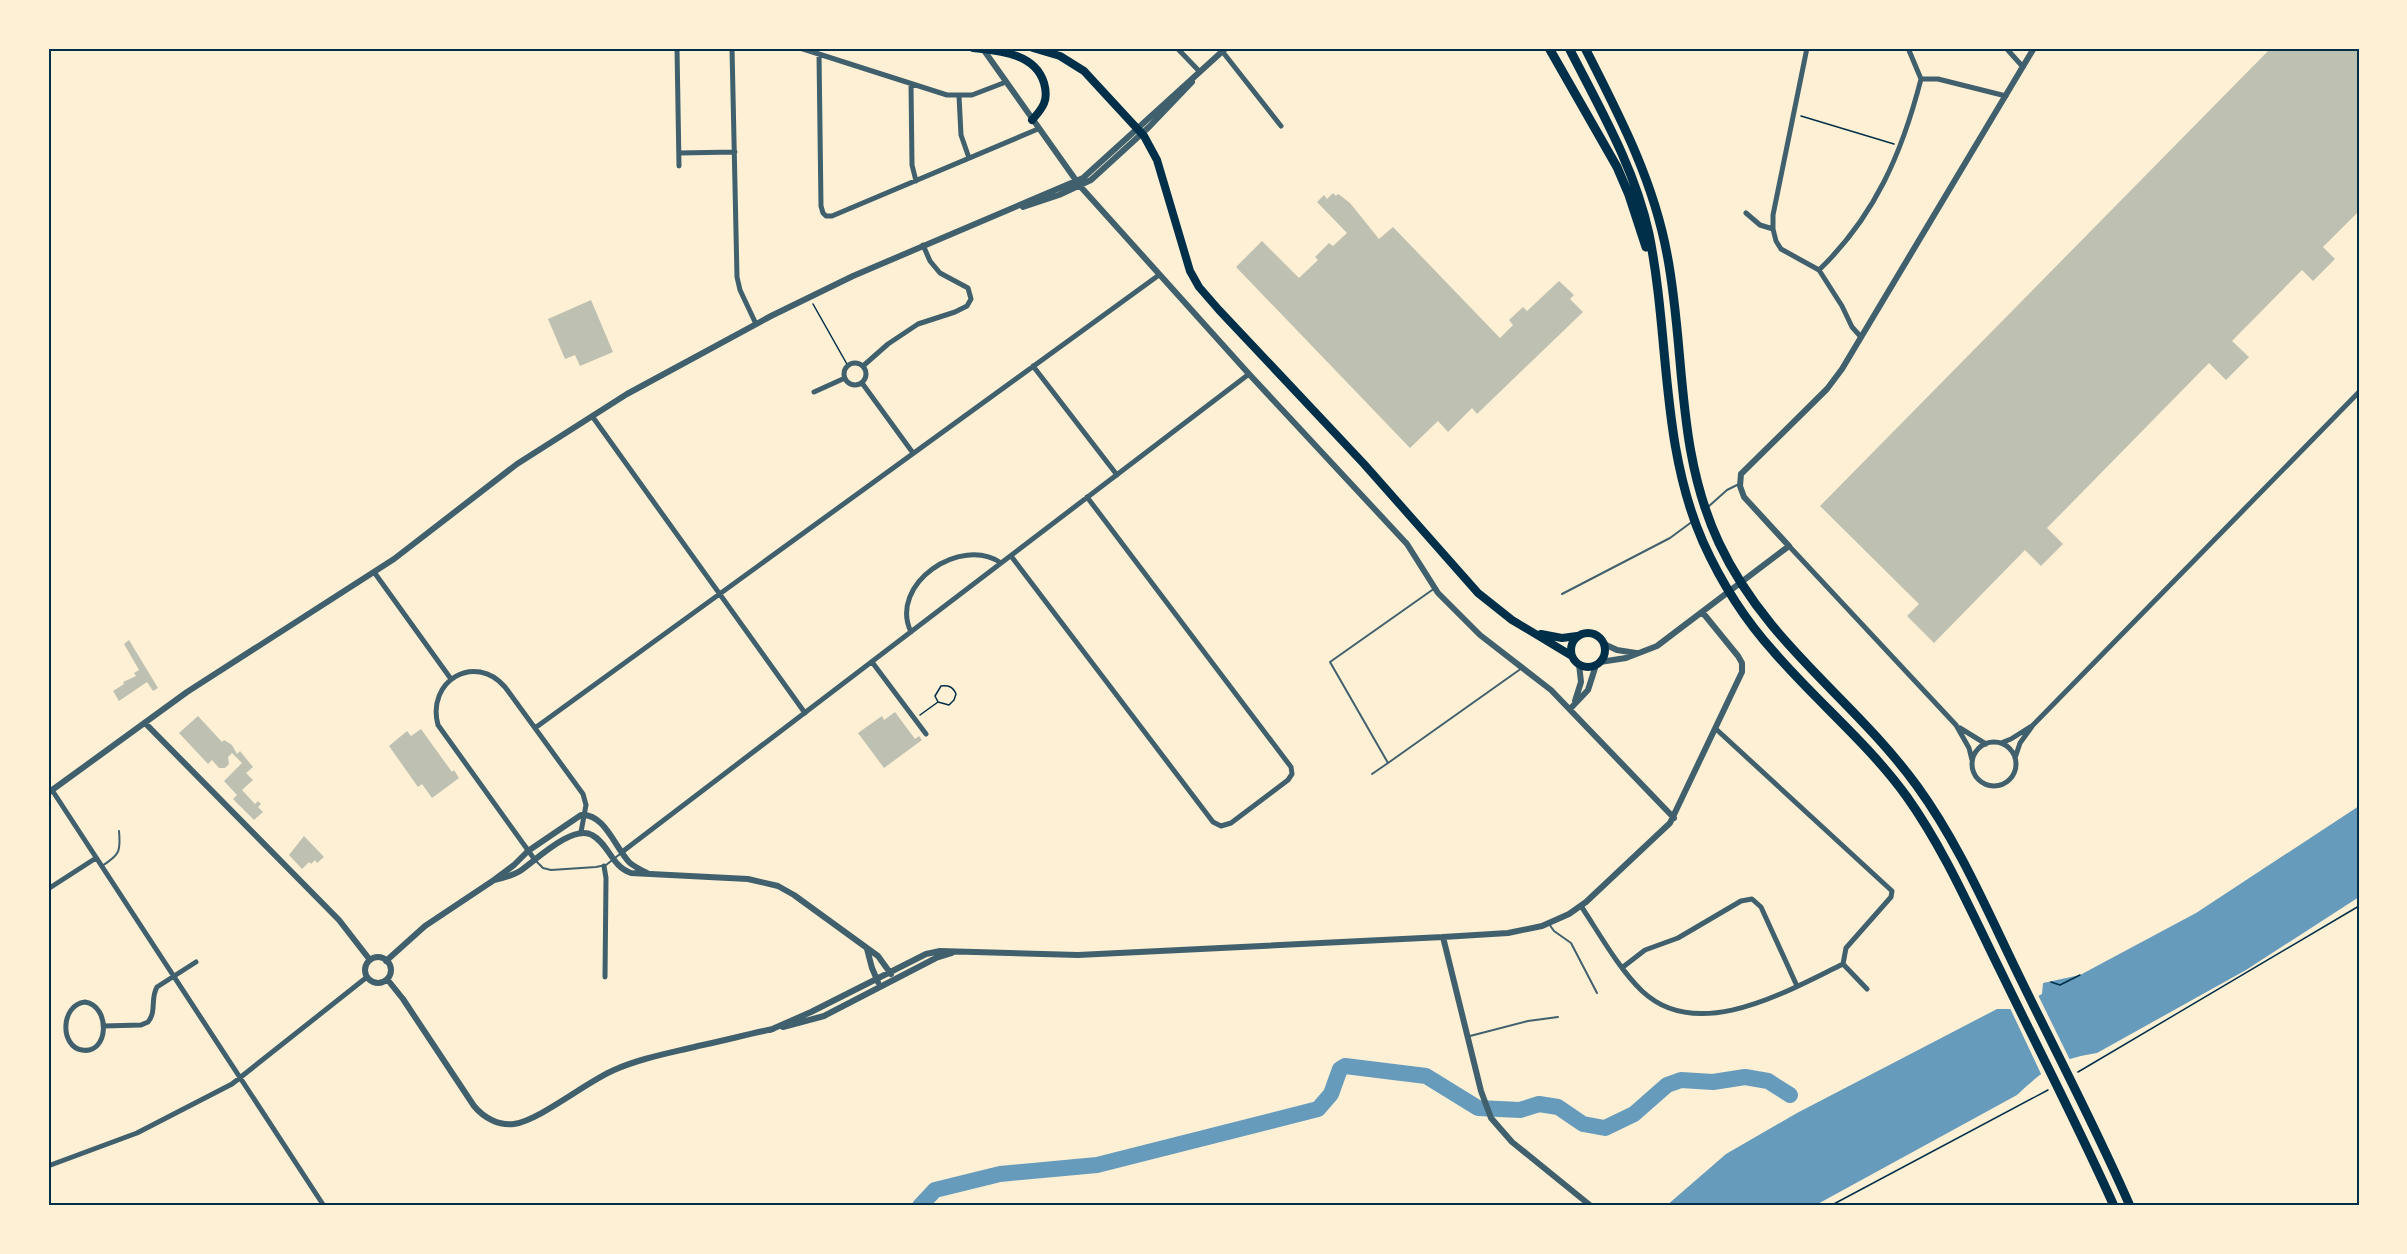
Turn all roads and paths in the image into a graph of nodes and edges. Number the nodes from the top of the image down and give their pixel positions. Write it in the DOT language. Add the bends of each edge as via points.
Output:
graph roads {
  1 [pos="676,48"];
  2 [pos="732,48"];
  3 [pos="800,48"];
  4 [pos="973,48"];
  5 [pos="983,48"];
  6 [pos="1033,48"];
  7 [pos="1178,48"];
  8 [pos="1549,48"];
  9 [pos="1569,48"];
  10 [pos="1585,48"];
  11 [pos="1807,48"];
  12 [pos="1908,48"];
  13 [pos="2006,48"];
  14 [pos="2034,48"];
  15 [pos="1224,50"];
  16 [pos="819,54"];
  17 [pos="2023,67"];
  18 [pos="1200,72"];
  19 [pos="1921,79"];
  20 [pos="1006,82"];
  21 [pos="911,84"];
  22 [pos="959,96"];
  23 [pos="2006,96"];
  24 [pos="1794,114"];
  25 [pos="1032,120"];
  26 [pos="1281,126"];
  27 [pos="1038,129"];
  28 [pos="1902,146"];
  29 [pos="735,152"];
  30 [pos="679,153"];
  31 [pos="969,158"];
  32 [pos="679,166"];
  33 [pos="916,181"];
  34 [pos="1078,184"];
  35 [pos="1746,213"];
  36 [pos="1773,229"];
  37 [pos="923,245"];
  38 [pos="1819,270"];
  39 [pos="1159,275"];
  40 [pos="1656,281"];
  41 [pos="809,297"];
  42 [pos="756,324"];
  43 [pos="1862,337"];
  44 [pos="848,366"];
  45 [pos="863,366"];
  46 [pos="1033,366"];
  47 [pos="1249,374"];
  48 [pos="845,378"];
  49 [pos="862,383"];
  50 [pos="814,392"];
  51 [pos="2359,392"];
  52 [pos="592,416"];
  53 [pos="913,453"];
  54 [pos="1116,475"];
  55 [pos="1740,483"];
  56 [pos="1087,498"];
  57 [pos="1705,510"];
  58 [pos="1696,518"];
  59 [pos="1789,546"];
  60 [pos="1011,556"];
  61 [pos="1001,563"];
  62 [pos="374,572"];
  63 [pos="1435,588"];
  64 [pos="721,593"];
  65 [pos="1562,594"];
  66 [pos="1702,613"];
  67 [pos="1531,631"];
  68 [pos="910,632"];
  69 [pos="1577,636"];
  70 [pos="1604,644"];
  71 [pos="1646,651"];
  72 [pos="1572,656"];
  73 [pos="872,662"];
  74 [pos="1598,663"];
  75 [pos="1578,664"];
  76 [pos="1522,668"];
  77 [pos="451,679"];
  78 [pos="938,702"];
  79 [pos="1570,709"];
  80 [pos="805,712"];
  81 [pos="915,719"];
  82 [pos="145,723"];
  83 [pos="1956,725"];
  84 [pos="2033,725"];
  85 [pos="535,728"];
  86 [pos="1716,729"];
  87 [pos="926,734"];
  88 [pos="2000,743"];
  89 [pos="1986,744"];
  90 [pos="2015,758"];
  91 [pos="1972,760"];
  92 [pos="1388,763"];
  93 [pos="1372,774"];
  94 [pos="50,791"];
  95 [pos="585,815"];
  96 [pos="1674,818"];
  97 [pos="119,831"];
  98 [pos="581,832"];
  99 [pos="528,851"];
  100 [pos="622,852"];
  101 [pos="96,858"];
  102 [pos="536,860"];
  103 [pos="613,860"];
  104 [pos="102,866"];
  105 [pos="604,866"];
  106 [pos="651,875"];
  107 [pos="494,880"];
  108 [pos="48,890"];
  109 [pos="1581,906"];
  110 [pos="2359,906"];
  111 [pos="1549,924"];
  112 [pos="1443,938"];
  113 [pos="867,949"];
  114 [pos="957,952"];
  115 [pos="370,960"];
  116 [pos="386,961"];
  117 [pos="196,962"];
  118 [pos="1843,964"];
  119 [pos="1623,967"];
  120 [pos="890,972"];
  121 [pos="2080,975"];
  122 [pos="173,976"];
  123 [pos="368,977"];
  124 [pos="605,977"];
  125 [pos="387,979"];
  126 [pos="877,979"];
  127 [pos="895,980"];
  128 [pos="2050,982"];
  129 [pos="1797,986"];
  130 [pos="881,987"];
  131 [pos="1867,989"];
  132 [pos="1597,993"];
  133 [pos="1558,1017"];
  134 [pos="103,1026"];
  135 [pos="770,1030"];
  136 [pos="1467,1036"];
  137 [pos="2075,1074"];
  138 [pos="241,1079"];
  139 [pos="2055,1086"];
  140 [pos="48,1166"];
  141 [pos="324,1206"];
  142 [pos="1591,1206"];
  143 [pos="1830,1206"];
  144 [pos="2114,1206"];
  145 [pos="2130,1206"];
  1 -- 30 [label="street"];
  2 -- 29 [label="street"];
  3 -- 16 [label="street"];
  4 -- 25 [label="main road" via="1019,57 1038,70 1046,100"];
  5 -- 20 [label="street"];
  6 -- 67 [label="main road" via="1060,56 1084,71 1144,136 1157,160 1190,271 1204,294 1364,464 1478,593"];
  7 -- 18 [label="street"];
  8 -- 40 [label="highway" via="1621,176"];
  9 -- 40 [label="highway" via="1631,178 1648,229"];
  10 -- 145 [label="highway" via="1637,152 1660,217 1671,279 1685,426 1697,480 1718,541 1762,615 1918,787 1952,842"];
  11 -- 24 [label="street"];
  12 -- 19 [label="street"];
  13 -- 17 [label="street"];
  14 -- 17 [label="street"];
  15 -- 18 [label="street"];
  15 -- 26 [label="street"];
  16 -- 21 [label="street"];
  16 -- 33 [label="street" via="824,215 832,216"];
  17 -- 23 [label="street"];
  18 -- 34 [label="street" via="1094,177"];
  19 -- 23 [label="street"];
  19 -- 28 [label="street"];
  20 -- 22 [label="street"];
  20 -- 25 [label="street"];
  21 -- 22 [label="street"];
  21 -- 33 [label="street" via="912,165"];
  22 -- 31 [label="street" via="962,140"];
  23 -- 43 [label="street"];
  24 -- 28 [label="path"];
  24 -- 36 [label="street"];
  25 -- 27 [label="street"];
  27 -- 31 [label="street"];
  27 -- 34 [label="street"];
  28 -- 38 [label="street" via="1860,222"];
  29 -- 30 [label="street"];
  29 -- 42 [label="street" via="738,282"];
  30 -- 32 [label="street"];
  31 -- 33 [label="street"];
  34 -- 37 [label="street" via="1044,201 1002,213"];
  34 -- 39 [label="street"];
  35 -- 36 [label="street" via="1760,225"];
  36 -- 38 [label="street" via="1781,249"];
  37 -- 41 [label="street"];
  37 -- 45 [label="street" via="940,273 968,288 969,302 960,311 918,324"];
  38 -- 43 [label="street" via="1852,327"];
  39 -- 46 [label="street"];
  39 -- 47 [label="street"];
  40 -- 144 [label="highway" via="1668,405 1682,484 1712,560 1750,622 1785,665 1873,755 1935,841"];
  41 -- 42 [label="street"];
  41 -- 44 [label="path"];
  42 -- 52 [label="street"];
  43 -- 55 [label="street" via="1832,382 1743,472"];
  44 -- 45 [label="street"];
  44 -- 48 [label="street"];
  45 -- 49 [label="street" via="866,373"];
  46 -- 53 [label="street"];
  46 -- 54 [label="street"];
  47 -- 54 [label="street"];
  47 -- 63 [label="street" via="1407,544"];
  48 -- 49 [label="street" via="854,385"];
  48 -- 50 [label="street"];
  49 -- 53 [label="street"];
  51 -- 84 [label="street"];
  52 -- 62 [label="street" via="517,464"];
  52 -- 64 [label="street"];
  53 -- 64 [label="street"];
  54 -- 56 [label="street"];
  55 -- 57 [label="lane"];
  55 -- 59 [label="street" via="1746,499"];
  56 -- 60 [label="street"];
  56 -- 60 [label="street" via="1291,767 1288,780 1231,823 1221,826 1213,822"];
  58 -- 65 [label="lane" via="1670,538"];
  59 -- 66 [label="street"];
  59 -- 83 [label="street"];
  60 -- 61 [label="street"];
  61 -- 68 [label="street"];
  61 -- 68 [label="street" via="991,557 965,556 932,570 909,598"];
  62 -- 77 [label="street"];
  62 -- 82 [label="street"];
  63 -- 76 [label="street" via="1474,630"];
  63 -- 92 [label="lane" via="1330,662"];
  64 -- 80 [label="street"];
  64 -- 85 [label="street"];
  66 -- 71 [label="street"];
  66 -- 86 [label="street" via="1742,663"];
  67 -- 69 [label="main road" via="1555,637"];
  67 -- 72 [label="main road"];
  68 -- 73 [label="street"];
  69 -- 70 [label="main road" via="1593,633"];
  69 -- 72 [label="main road" via="1571,645"];
  70 -- 71 [label="street" via="1624,652"];
  70 -- 74 [label="main road" via="1605,652"];
  71 -- 74 [label="street"];
  72 -- 75 [label="main road"];
  73 -- 80 [label="street"];
  73 -- 81 [label="street"];
  74 -- 75 [label="main road" via="1588,667"];
  74 -- 79 [label="street" via="1588,690"];
  75 -- 79 [label="street" via="1581,686"];
  76 -- 79 [label="street"];
  76 -- 92 [label="lane"];
  77 -- 85 [label="street" via="474,672 494,676"];
  77 -- 99 [label="street" via="436,703 440,729"];
  78 -- 78 [label="path" via="949,705 956,694 953,688 941,686 935,696"];
  78 -- 81 [label="path"];
  79 -- 96 [label="street"];
  80 -- 100 [label="street"];
  81 -- 87 [label="street"];
  82 -- 94 [label="street"];
  82 -- 115 [label="street" via="339,920"];
  83 -- 89 [label="street"];
  83 -- 91 [label="street"];
  84 -- 88 [label="street"];
  84 -- 90 [label="street"];
  85 -- 95 [label="street" via="583,794"];
  86 -- 96 [label="street"];
  86 -- 118 [label="street" via="1892,891 1892,896 1846,948"];
  88 -- 89 [label="street"];
  88 -- 90 [label="street"];
  89 -- 91 [label="street"];
  90 -- 91 [label="street" via="2012,776 1997,785 1986,784 1977,777"];
  92 -- 93 [label="lane"];
  94 -- 101 [label="street"];
  95 -- 98 [label="street"];
  95 -- 99 [label="street" via="573,818"];
  95 -- 100 [label="street" via="598,820"];
  96 -- 109 [label="street"];
  97 -- 104 [label="lane" via="117,855"];
  98 -- 102 [label="street" via="572,834"];
  98 -- 103 [label="street" via="593,835"];
  99 -- 102 [label="street"];
  99 -- 107 [label="street"];
  100 -- 103 [label="lane"];
  100 -- 106 [label="street" via="633,865"];
  101 -- 104 [label="street"];
  101 -- 108 [label="street"];
  102 -- 105 [label="lane" via="551,870"];
  102 -- 107 [label="street"];
  103 -- 105 [label="lane"];
  103 -- 106 [label="street" via="626,871"];
  104 -- 122 [label="street"];
  105 -- 124 [label="street"];
  106 -- 113 [label="street" via="748,879 772,884 794,895"];
  107 -- 116 [label="street" via="424,926"];
  109 -- 111 [label="street"];
  109 -- 119 [label="street"];
  110 -- 137 [label="path"];
  111 -- 112 [label="street" via="1521,931"];
  111 -- 132 [label="lane" via="1574,947"];
  112 -- 114 [label="street" via="1078,955"];
  112 -- 136 [label="street"];
  113 -- 120 [label="street"];
  113 -- 126 [label="street"];
  114 -- 120 [label="street" via="930,953"];
  114 -- 127 [label="street"];
  115 -- 116 [label="street" via="377,957"];
  115 -- 123 [label="street" via="365,968"];
  116 -- 125 [label="street" via="390,969"];
  117 -- 122 [label="street"];
  118 -- 129 [label="street"];
  118 -- 131 [label="street"];
  119 -- 129 [label="street" via="1646,995 1684,1013 1742,1007"];
  119 -- 129 [label="street" via="1645,950 1678,938 1741,901 1752,899 1761,907"];
  120 -- 126 [label="street"];
  120 -- 127 [label="street"];
  121 -- 128 [label="path" via="2060,985"];
  122 -- 134 [label="street" via="155,991 154,1012 148,1022"];
  122 -- 138 [label="street"];
  123 -- 125 [label="street" via="377,982"];
  123 -- 138 [label="street"];
  125 -- 135 [label="street" via="474,1107 502,1124 528,1120 586,1084 632,1063"];
  126 -- 130 [label="street"];
  126 -- 135 [label="street"];
  127 -- 130 [label="street"];
  130 -- 135 [label="street" via="816,1019"];
  133 -- 136 [label="lane"];
  134 -- 134 [label="street" via="101,1041 92,1049 78,1049 68,1041 67,1015 77,1004 97,1007"];
  136 -- 142 [label="street" via="1491,1118 1512,1142"];
  138 -- 140 [label="street" via="136,1133"];
  138 -- 141 [label="street"];
  139 -- 143 [label="path"];
}
